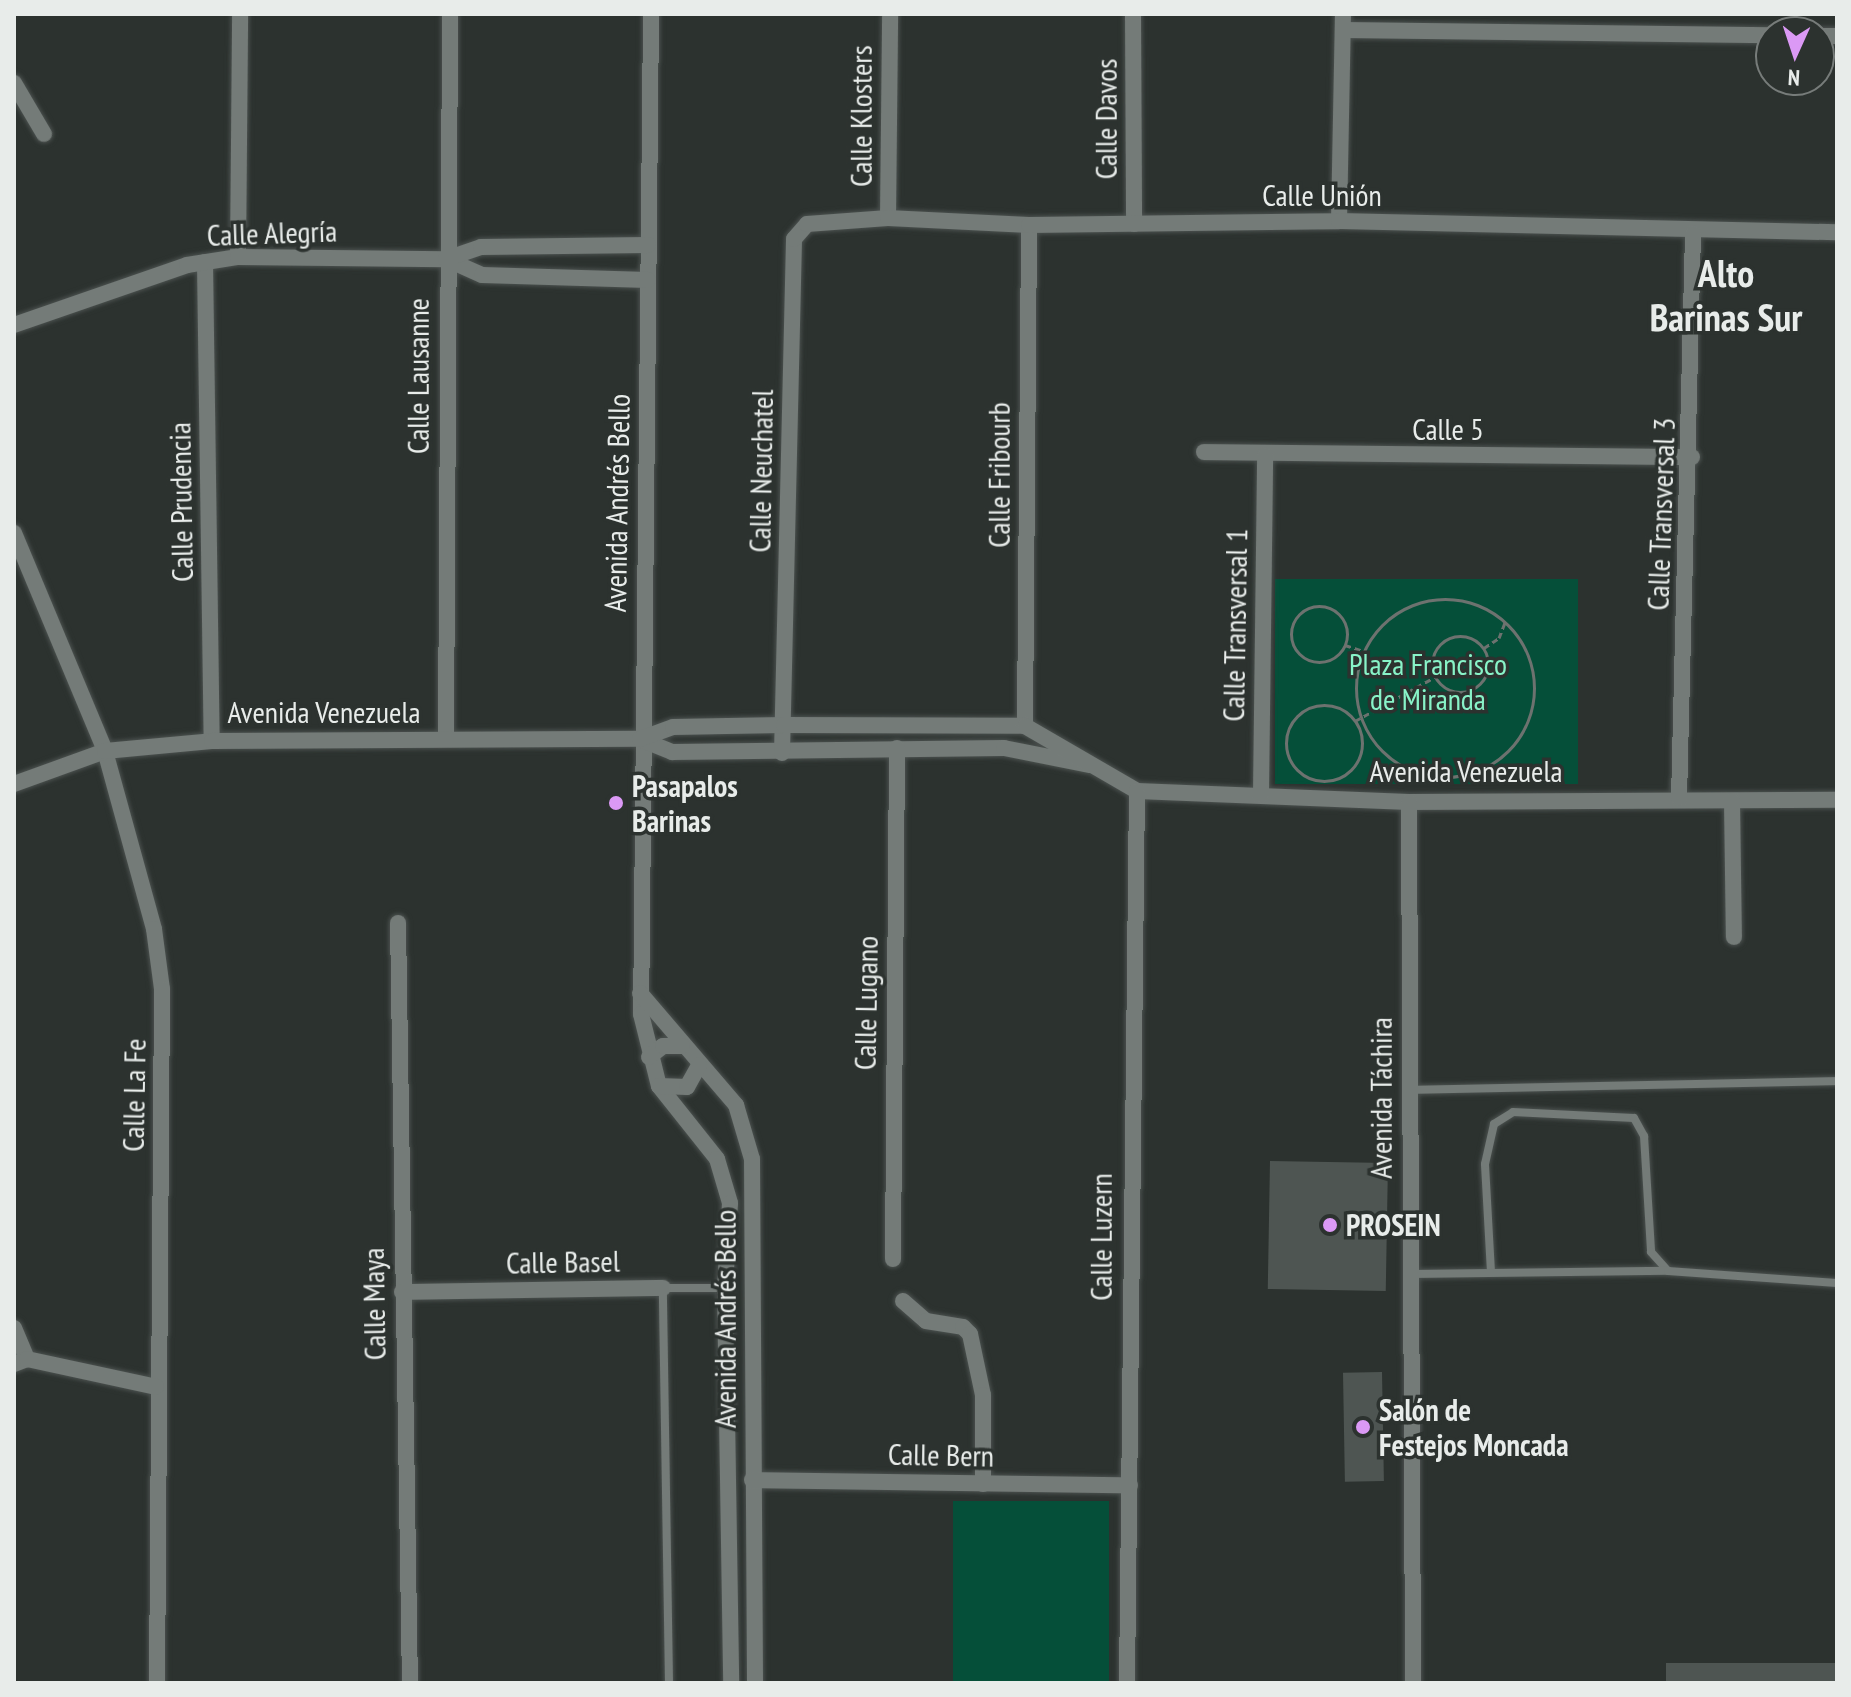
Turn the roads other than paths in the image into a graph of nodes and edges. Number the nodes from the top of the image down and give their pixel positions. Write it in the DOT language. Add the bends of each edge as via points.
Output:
graph roads {
  1 [pos="240,14"];
  2 [pos="450,14"];
  3 [pos="651,14"];
  4 [pos="890,14"];
  5 [pos="1133,14"];
  6 [pos="1343,22"];
  7 [pos="1755,35"];
  8 [pos="14,83"];
  9 [pos="44,134"];
  10 [pos="888,218"];
  11 [pos="1339,221"];
  12 [pos="807,224"];
  13 [pos="1134,224"];
  14 [pos="1029,225"];
  15 [pos="1837,232"];
  16 [pos="1693,233"];
  17 [pos="648,245"];
  18 [pos="238,257"];
  19 [pos="446,259"];
  20 [pos="205,262"];
  21 [pos="648,280"];
  22 [pos="14,325"];
  23 [pos="1204,452"];
  24 [pos="1265,455"];
  25 [pos="1692,457"];
  26 [pos="15,540"];
  27 [pos="784,725"];
  28 [pos="1025,726"];
  29 [pos="446,739"];
  30 [pos="640,739"];
  31 [pos="212,741"];
  32 [pos="897,748"];
  33 [pos="105,751"];
  34 [pos="782,753"];
  35 [pos="1102,766"];
  36 [pos="14,784"];
  37 [pos="1137,791"];
  38 [pos="1261,795"];
  39 [pos="1679,798"];
  40 [pos="1837,800"];
  41 [pos="1732,801"];
  42 [pos="1409,802"];
  43 [pos="398,923"];
  44 [pos="1734,937"];
  45 [pos="640,993"];
  46 [pos="682,1046"];
  47 [pos="649,1057"];
  48 [pos="699,1065"];
  49 [pos="1837,1081"];
  50 [pos="659,1086"];
  51 [pos="1409,1090"];
  52 [pos="893,1259"];
  53 [pos="1668,1271"];
  54 [pos="1491,1272"];
  55 [pos="1408,1274"];
  56 [pos="1837,1283"];
  57 [pos="663,1288"];
  58 [pos="725,1288"];
  59 [pos="402,1292"];
  60 [pos="903,1301"];
  61 [pos="14,1328"];
  62 [pos="20,1362"];
  63 [pos="156,1387"];
  64 [pos="752,1480"];
  65 [pos="983,1484"];
  66 [pos="1130,1485"];
  67 [pos="157,1683"];
  68 [pos="410,1683"];
  69 [pos="669,1683"];
  70 [pos="731,1683"];
  71 [pos="755,1683"];
  72 [pos="1127,1683"];
  73 [pos="1413,1683"];
  1 -- 18 [label="street"];
  2 -- 19 [label="street, Calle Lausanne"];
  3 -- 17 [label="street, Avenida Andrés Bello"];
  4 -- 10 [label="street, Calle Klosters"];
  5 -- 13 [label="street, Calle Davos"];
  6 -- 7 [label="street"];
  6 -- 11 [label="street"];
  8 -- 9 [label="street"];
  10 -- 12 [label="street, Calle Unión"];
  10 -- 14 [label="street, Calle Unión"];
  11 -- 13 [label="street, Calle Unión"];
  11 -- 16 [label="street, Calle Unión"];
  12 -- 27 [label="street, Calle Neuchatel" via="794,239"];
  13 -- 14 [label="street, Calle Unión"];
  14 -- 28 [label="street, Calle Fribourb"];
  15 -- 16 [label="street, Calle Unión"];
  16 -- 25 [label="street, Calle Transversal 3"];
  17 -- 19 [label="street, Calle Alegría" via="481,247"];
  17 -- 21 [label="street, Avenida Andrés Bello"];
  18 -- 19 [label="street, Calle Alegría"];
  18 -- 20 [label="street, Calle Alegría"];
  19 -- 21 [label="street, Calle Alegría" via="482,275"];
  19 -- 29 [label="street, Calle Lausanne"];
  20 -- 22 [label="street, Calle Alegría"];
  20 -- 31 [label="street, Calle Prudencia"];
  21 -- 30 [label="street, Avenida Andrés Bello"];
  23 -- 24 [label="street, Calle 5"];
  24 -- 25 [label="street, Calle 5"];
  24 -- 38 [label="street, Calle Transversal 1"];
  25 -- 39 [label="street, Calle Transversal 3"];
  26 -- 33 [label="street, Calle La Fe"];
  27 -- 28 [label="street, Avenida Venezuela"];
  27 -- 30 [label="street, Avenida Venezuela" via="673,727"];
  27 -- 34 [label="street, Calle Neuchatel"];
  28 -- 35 [label="street, Avenida Venezuela"];
  29 -- 30 [label="street, Avenida Venezuela"];
  29 -- 31 [label="street, Avenida Venezuela"];
  30 -- 34 [label="street, Avenida Venezuela" via="672,752"];
  30 -- 45 [label="street, Avenida Andrés Bello"];
  31 -- 33 [label="street, Avenida Venezuela"];
  32 -- 34 [label="street, Avenida Venezuela"];
  32 -- 35 [label="street, Avenida Venezuela" via="1004,748"];
  32 -- 52 [label="street, Calle Lugano"];
  33 -- 36 [label="street, Avenida Venezuela"];
  33 -- 63 [label="street, Calle La Fe" via="154,929 162,989"];
  35 -- 37 [label="street, Avenida Venezuela"];
  37 -- 38 [label="street, Avenida Venezuela"];
  37 -- 66 [label="street, Calle Luzern"];
  38 -- 42 [label="street, Avenida Venezuela"];
  39 -- 41 [label="street, Avenida Venezuela"];
  39 -- 42 [label="street, Avenida Venezuela"];
  40 -- 41 [label="street, Avenida Venezuela"];
  41 -- 44 [label="street"];
  42 -- 51 [label="street, Avenida Táchira"];
  43 -- 59 [label="street, Calle Maya"];
  45 -- 46 [label="street, Avenida Andrés Bello"];
  45 -- 47 [label="street, Avenida Andrés Bello"];
  46 -- 47 [label="street" via="663,1046"];
  46 -- 48 [label="street, Avenida Andrés Bello"];
  47 -- 50 [label="street, Avenida Andrés Bello"];
  48 -- 50 [label="street" via="687,1087"];
  48 -- 64 [label="street, Avenida Andrés Bello" via="736,1105 752,1159"];
  49 -- 51 [label="lane"];
  50 -- 58 [label="street, Avenida Andrés Bello" via="724,1173 732,1233"];
  51 -- 55 [label="street, Avenida Táchira"];
  53 -- 54 [label="lane"];
  53 -- 54 [label="lane" via="1651,1252 1644,1136 1634,1118 1513,1112 1494,1124 1485,1164"];
  53 -- 56 [label="lane"];
  54 -- 55 [label="lane"];
  55 -- 73 [label="street, Avenida Táchira"];
  57 -- 58 [label="lane, Calle Basel"];
  57 -- 59 [label="street, Calle Basel"];
  57 -- 69 [label="lane"];
  58 -- 70 [label="street, Avenida Andrés Bello"];
  59 -- 68 [label="street, Calle Maya"];
  60 -- 65 [label="street" via="926,1321 963,1327 970,1334 983,1395"];
  61 -- 62 [label="street"];
  62 -- 63 [label="street"];
  63 -- 67 [label="street, Calle La Fe"];
  64 -- 65 [label="street, Calle Bern"];
  64 -- 71 [label="street, Avenida Andrés Bello"];
  65 -- 66 [label="street, Calle Bern"];
  66 -- 72 [label="street, Calle Luzern"];
}
